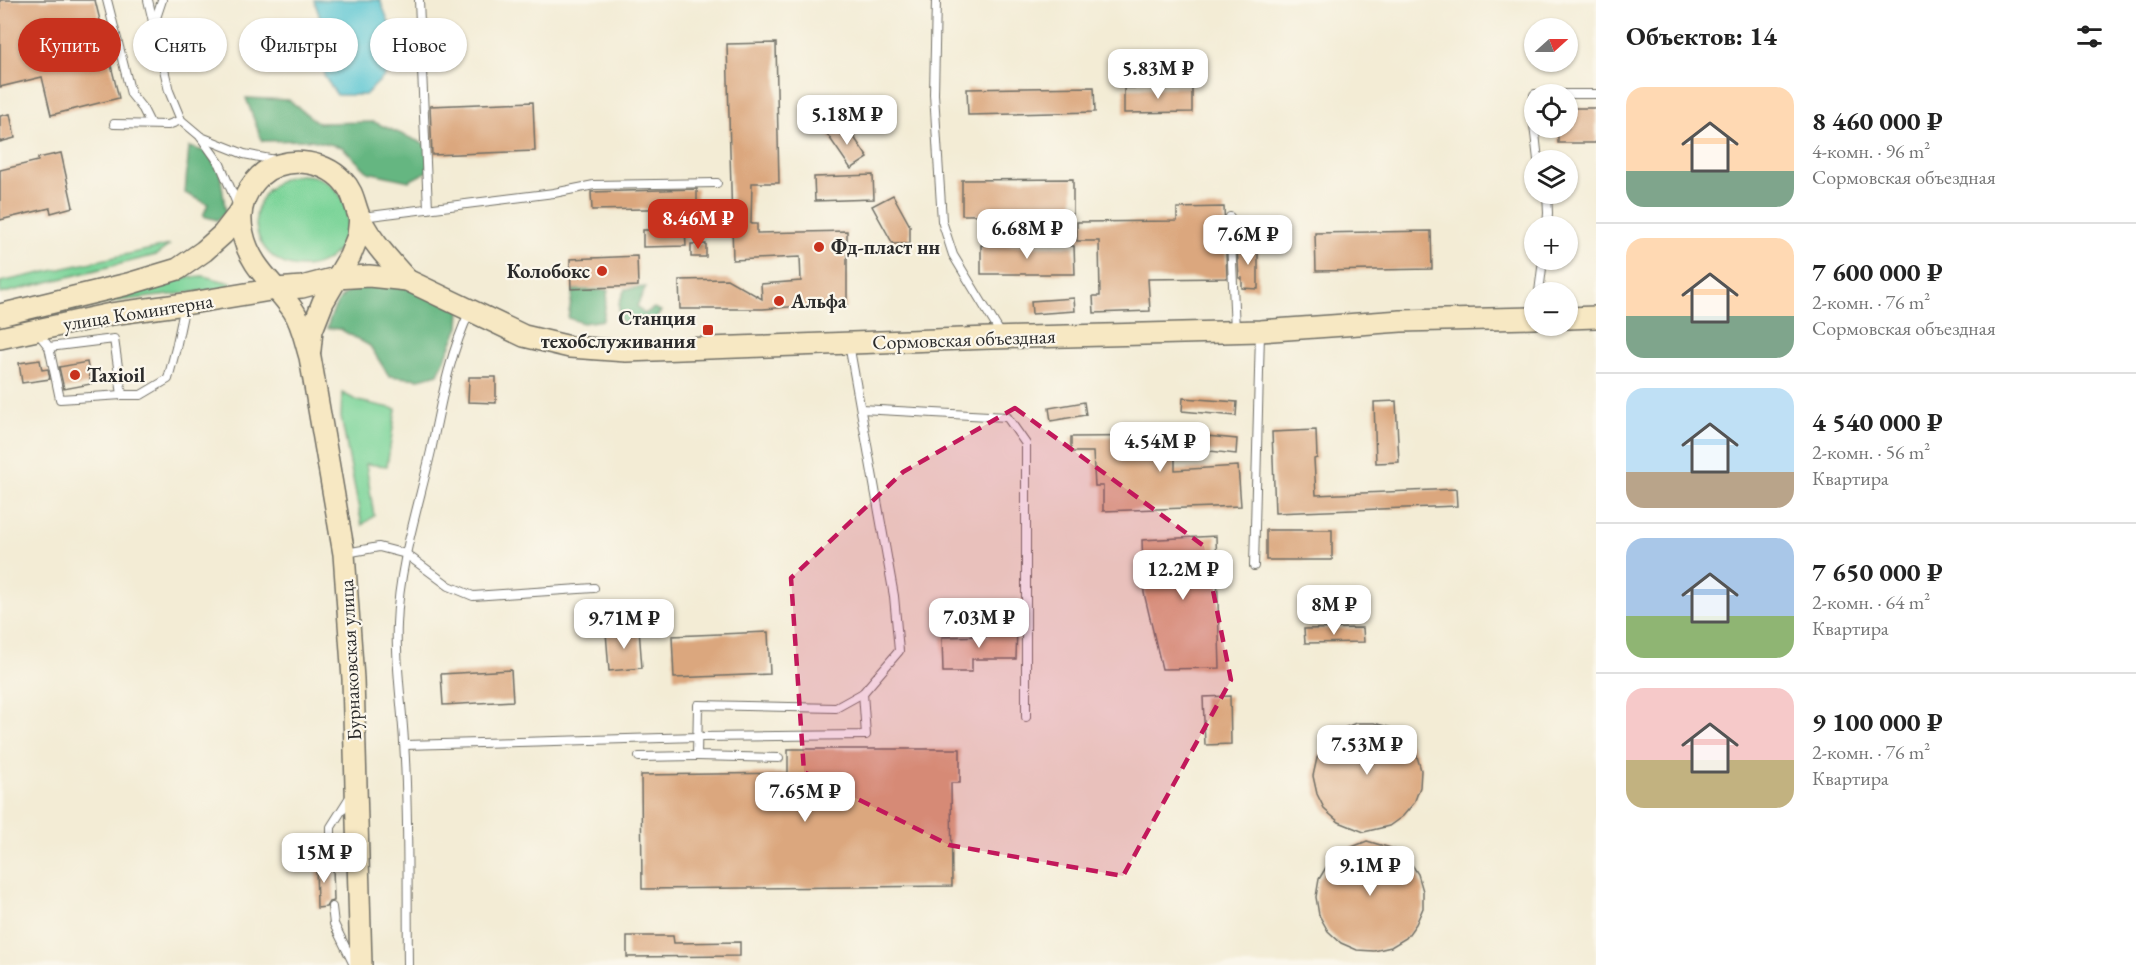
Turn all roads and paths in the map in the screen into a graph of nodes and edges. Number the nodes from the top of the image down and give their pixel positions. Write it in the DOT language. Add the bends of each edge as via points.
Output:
graph roads {
  1 [pos="107,0"];
  2 [pos="148,0"];
  3 [pos="162,0"];
  4 [pos="419,0"];
  5 [pos="936,0"];
  6 [pos="152,18"];
  7 [pos="156,18"];
  8 [pos="164,72"];
  9 [pos="1578,94"];
  10 [pos="1596,94"];
  11 [pos="182,120"];
  12 [pos="150,123"];
  13 [pos="114,124"];
  14 [pos="200,136"];
  15 [pos="289,163"];
  16 [pos="717,183"];
  17 [pos="428,209"];
  18 [pos="240,212"];
  19 [pos="1230,217"];
  20 [pos="360,218"];
  21 [pos="336,278"];
  22 [pos="407,280"];
  23 [pos="276,289"];
  24 [pos="185,304"];
  25 [pos="471,310"];
  26 [pos="0,315"];
  27 [pos="1596,317"];
  28 [pos="1524,318"];
  29 [pos="1578,318"];
  30 [pos="35,329"];
  31 [pos="1235,331"];
  32 [pos="1260,331"];
  33 [pos="0,338"];
  34 [pos="1003,338"];
  35 [pos="849,343"];
  36 [pos="49,347"];
  37 [pos="310,357"];
  38 [pos="122,395"];
  39 [pos="861,409"];
  40 [pos="344,554"];
  41 [pos="406,554"];
  42 [pos="1254,566"];
  43 [pos="594,588"];
  44 [pos="863,693"];
  45 [pos="1026,717"];
  46 [pos="698,736"];
  47 [pos="405,745"];
  48 [pos="697,756"];
  49 [pos="639,758"];
  50 [pos="779,758"];
  51 [pos="356,788"];
  52 [pos="331,861"];
  53 [pos="332,907"];
  54 [pos="354,965"];
  55 [pos="361,965"];
  56 [pos="408,965"];
  1 -- 12 [label="lane" via="130,94"];
  2 -- 6 [label="lane"];
  3 -- 7 [label="lane"];
  4 -- 17 [label="lane"];
  5 -- 34 [label="lane" via="934,94 942,221 953,255"];
  8 -- 11 [label="lane"];
  9 -- 10 [label="lane"];
  11 -- 12 [label="lane" via="168,125"];
  11 -- 14 [label="lane"];
  12 -- 13 [label="lane"];
  14 -- 15 [label="lane" via="244,154"];
  14 -- 18 [label="lane" via="220,164"];
  15 -- 18 [label="main road" via="268,169 249,187"];
  15 -- 20 [label="main road" via="309,163 328,169 344,181"];
  16 -- 17 [label="lane" via="594,185"];
  17 -- 20 [label="lane"];
  18 -- 23 [label="main road" via="249,255"];
  18 -- 26 [label="main road, улица Коминтерна" via="223,234 178,269"];
  19 -- 31 [label="lane"];
  20 -- 21 [label="main road" via="350,256"];
  20 -- 22 [label="main road"];
  21 -- 22 [label="main road"];
  21 -- 23 [label="main road"];
  21 -- 37 [label="main road" via="312,330"];
  22 -- 25 [label="main road, Сормовская объездная"];
  23 -- 24 [label="main road, улица Коминтерна"];
  23 -- 37 [label="main road" via="294,311"];
  24 -- 30 [label="main road, улица Коминтерна"];
  24 -- 38 [label="lane" via="168,379 141,395"];
  25 -- 35 [label="main road, Сормовская объездная" via="524,336 570,347 626,351"];
  25 -- 41 [label="lane" via="448,372"];
  27 -- 29 [label="main road"];
  28 -- 32 [label="main road, Сормовская объездная" via="1401,321"];
  30 -- 33 [label="main road, улица Коминтерна"];
  30 -- 36 [label="lane"];
  31 -- 32 [label="main road, Сормовская объездная"];
  31 -- 34 [label="main road, Сормовская объездная"];
  32 -- 42 [label="lane"];
  34 -- 35 [label="main road, Сормовская объездная"];
  35 -- 39 [label="lane"];
  36 -- 38 [label="lane" via="60,399"];
  36 -- 38 [label="lane" via="114,339"];
  37 -- 40 [label="main road, Бурнаковская улица"];
  39 -- 44 [label="lane" via="894,596 899,651"];
  39 -- 45 [label="lane" via="1006,417 1026,444"];
  40 -- 41 [label="lane" via="379,547"];
  40 -- 51 [label="main road, Бурнаковская улица"];
  41 -- 43 [label="lane" via="449,586 473,596"];
  41 -- 47 [label="lane" via="397,626"];
  44 -- 46 [label="lane" via="836,708 698,705"];
  44 -- 46 [label="lane" via="866,735"];
  46 -- 47 [label="lane"];
  46 -- 48 [label="lane"];
  47 -- 56 [label="lane"];
  48 -- 49 [label="lane"];
  48 -- 50 [label="lane"];
  51 -- 52 [label="lane" via="331,827"];
  51 -- 55 [label="main road, Бурнаковская улица"];
  53 -- 54 [label="lane" via="333,924"];
}
